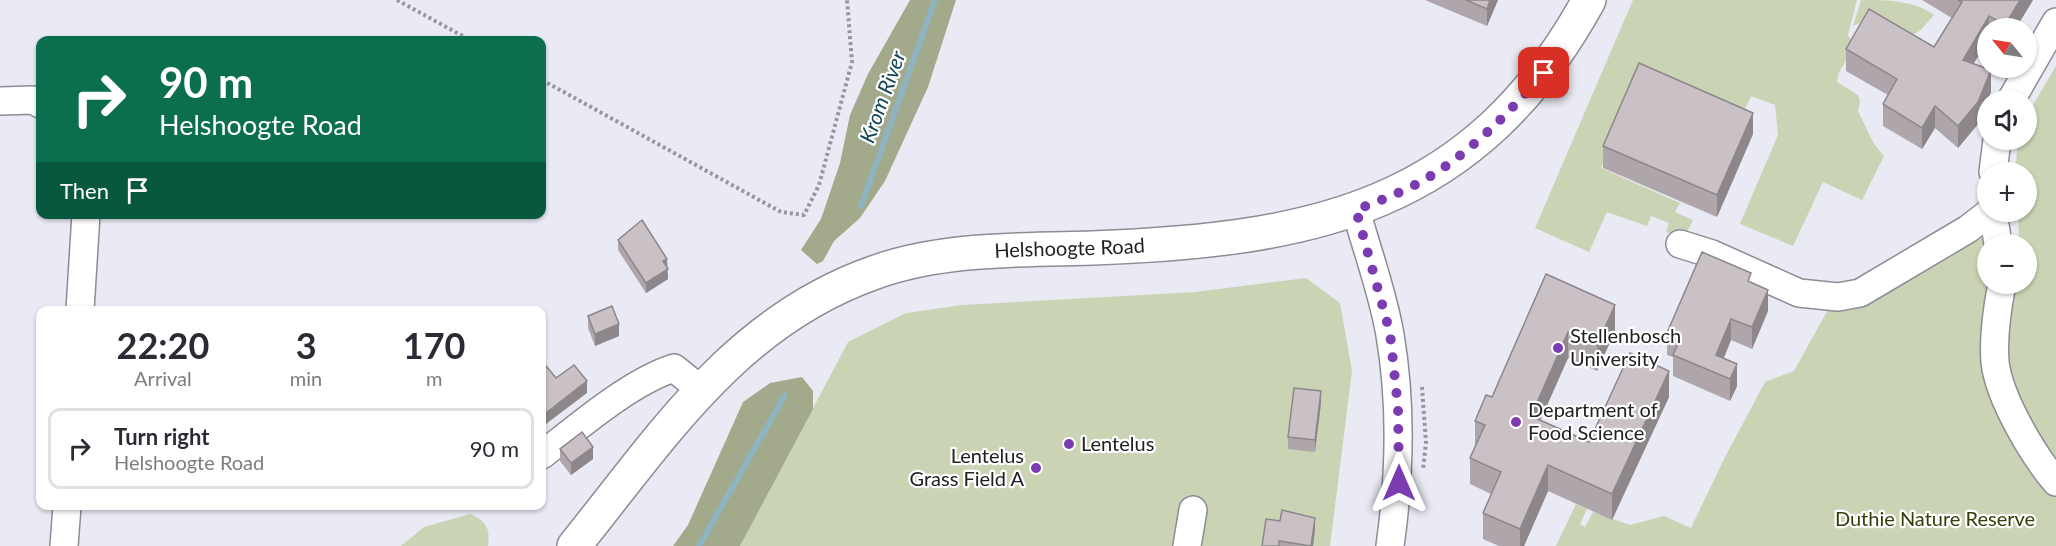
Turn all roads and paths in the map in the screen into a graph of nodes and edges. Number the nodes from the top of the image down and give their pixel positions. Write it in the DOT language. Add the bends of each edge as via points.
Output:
graph roads {
  1 [pos="397,0"];
  2 [pos="847,0"];
  3 [pos="1589,0"];
  4 [pos="2056,22"];
  5 [pos="463,36"];
  6 [pos="546,82"];
  7 [pos="2017,90"];
  8 [pos="0,101"];
  9 [pos="36,102"];
  10 [pos="1356,210"];
  11 [pos="86,219"];
  12 [pos="1977,222"];
  13 [pos="1680,244"];
  14 [pos="2001,294"];
  15 [pos="80,306"];
  16 [pos="701,390"];
  17 [pos="546,452"];
  18 [pos="2056,482"];
  19 [pos="67,510"];
  20 [pos="1193,510"];
  21 [pos="64,546"];
  22 [pos="574,546"];
  23 [pos="1187,546"];
  24 [pos="1390,546"];
  1 -- 5 [label="path"];
  2 -- 6 [label="path" via="852,62 819,185 804,215 782,212"];
  3 -- 10 [label="main road, Helshoogte Road" via="1544,73 1505,116 1440,170"];
  4 -- 7 [label="street"];
  8 -- 9 [label="street"];
  10 -- 16 [label="main road, Helshoogte Road" via="1227,240 970,254 911,262 839,287 787,316 753,340"];
  10 -- 24 [label="street" via="1390,333 1398,407 1399,483"];
  11 -- 15 [label="street"];
  12 -- 13 [label="street" via="1860,293 1838,297 1799,293"];
  14 -- 18 [label="street" via="1994,345 2000,383 2038,461"];
  16 -- 17 [label="street" via="674,368 662,372 600,410"];
  16 -- 22 [label="main road, Helshoogte Road"];
  19 -- 21 [label="street"];
  20 -- 23 [label="street"];
}
